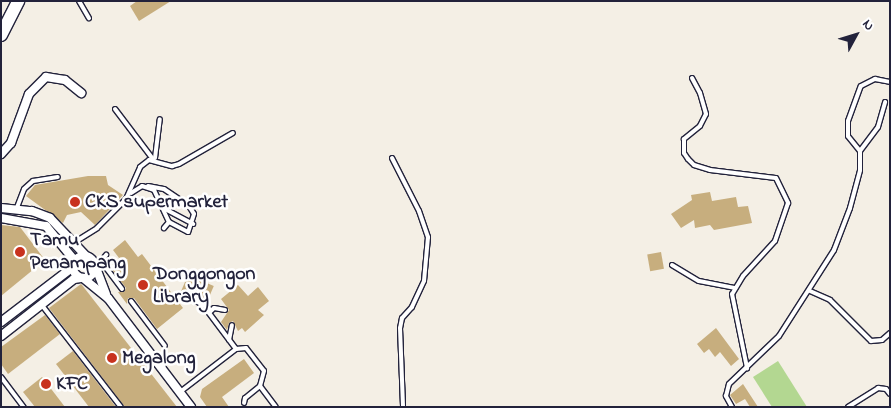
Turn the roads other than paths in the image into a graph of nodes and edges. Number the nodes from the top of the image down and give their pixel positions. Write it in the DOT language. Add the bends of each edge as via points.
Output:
graph roads {
  1 [pos="18,1"];
  2 [pos="79,1"];
  3 [pos="89,18"];
  4 [pos="1,34"];
  5 [pos="692,78"];
  6 [pos="890,82"];
  7 [pos="81,93"];
  8 [pos="885,102"];
  9 [pos="115,109"];
  10 [pos="160,119"];
  11 [pos="233,133"];
  12 [pos="860,151"];
  13 [pos="1,154"];
  14 [pos="392,158"];
  15 [pos="154,159"];
  16 [pos="58,177"];
  17 [pos="148,186"];
  18 [pos="130,192"];
  19 [pos="1,206"];
  20 [pos="16,207"];
  21 [pos="165,209"];
  22 [pos="1,218"];
  23 [pos="169,222"];
  24 [pos="193,224"];
  25 [pos="164,228"];
  26 [pos="75,242"];
  27 [pos="106,255"];
  28 [pos="86,256"];
  29 [pos="74,264"];
  30 [pos="98,264"];
  31 [pos="672,265"];
  32 [pos="82,278"];
  33 [pos="734,288"];
  34 [pos="122,289"];
  35 [pos="810,291"];
  36 [pos="108,298"];
  37 [pos="131,301"];
  38 [pos="196,301"];
  39 [pos="41,304"];
  40 [pos="211,310"];
  41 [pos="225,310"];
  42 [pos="1,322"];
  43 [pos="232,325"];
  44 [pos="890,333"];
  45 [pos="1,336"];
  46 [pos="229,340"];
  47 [pos="165,346"];
  48 [pos="236,349"];
  49 [pos="747,368"];
  50 [pos="1,377"];
  51 [pos="260,386"];
  52 [pos="180,392"];
  53 [pos="890,394"];
  54 [pos="244,403"];
  55 [pos="24,407"];
  56 [pos="121,407"];
  57 [pos="191,407"];
  58 [pos="276,407"];
  59 [pos="403,407"];
  60 [pos="732,407"];
  61 [pos="848,407"];
  1 -- 4 [label="main road"];
  2 -- 3 [label="lane"];
  5 -- 33 [label="lane" via="706,114 700,126 684,139 684,152 688,159 694,165 710,170 776,178 788,203 775,241"];
  6 -- 12 [label="lane" via="875,79 861,86 848,121 848,136"];
  7 -- 13 [label="street" via="65,80 46,77 29,94 12,142"];
  8 -- 12 [label="lane" via="878,127"];
  9 -- 15 [label="lane"];
  10 -- 15 [label="lane"];
  11 -- 15 [label="lane" via="179,164 162,164"];
  12 -- 35 [label="lane" via="860,170 850,208 834,250"];
  14 -- 59 [label="lane" via="419,211 428,237 424,281 402,318 400,328"];
  15 -- 18 [label="lane" via="140,167"];
  16 -- 20 [label="lane" via="33,181 24,189"];
  17 -- 18 [label="lane"];
  17 -- 21 [label="lane"];
  17 -- 24 [label="lane" via="164,189 189,206 194,214"];
  18 -- 26 [label="lane" via="97,228"];
  19 -- 20 [label="street"];
  20 -- 26 [label="street" via="50,218"];
  21 -- 23 [label="lane"];
  21 -- 24 [label="lane"];
  22 -- 29 [label="street" via="46,226"];
  23 -- 24 [label="lane" via="185,232 191,231"];
  23 -- 25 [label="lane"];
  26 -- 28 [label="street"];
  26 -- 29 [label="street"];
  27 -- 30 [label="lane"];
  28 -- 29 [label="street"];
  28 -- 30 [label="street"];
  29 -- 32 [label="street"];
  29 -- 42 [label="street"];
  30 -- 32 [label="street" via="91,276"];
  30 -- 34 [label="lane"];
  30 -- 36 [label="street"];
  31 -- 33 [label="lane" via="699,282"];
  32 -- 36 [label="street"];
  32 -- 39 [label="street" via="74,279"];
  33 -- 49 [label="lane" via="732,304 741,331"];
  35 -- 44 [label="lane" via="830,300 871,341 882,340"];
  35 -- 49 [label="lane" via="779,336"];
  36 -- 52 [label="street"];
  37 -- 47 [label="lane"];
  38 -- 40 [label="lane"];
  39 -- 45 [label="street"];
  39 -- 56 [label="lane"];
  40 -- 41 [label="lane"];
  40 -- 46 [label="lane" via="212,319"];
  43 -- 46 [label="lane"];
  46 -- 48 [label="lane"];
  48 -- 51 [label="lane" via="246,348 264,368"];
  48 -- 52 [label="lane"];
  49 -- 60 [label="lane" via="727,389"];
  50 -- 55 [label="lane"];
  51 -- 54 [label="lane" via="245,398"];
  51 -- 58 [label="lane"];
  52 -- 57 [label="street"];
  53 -- 61 [label="lane" via="886,389 878,388"];
}
